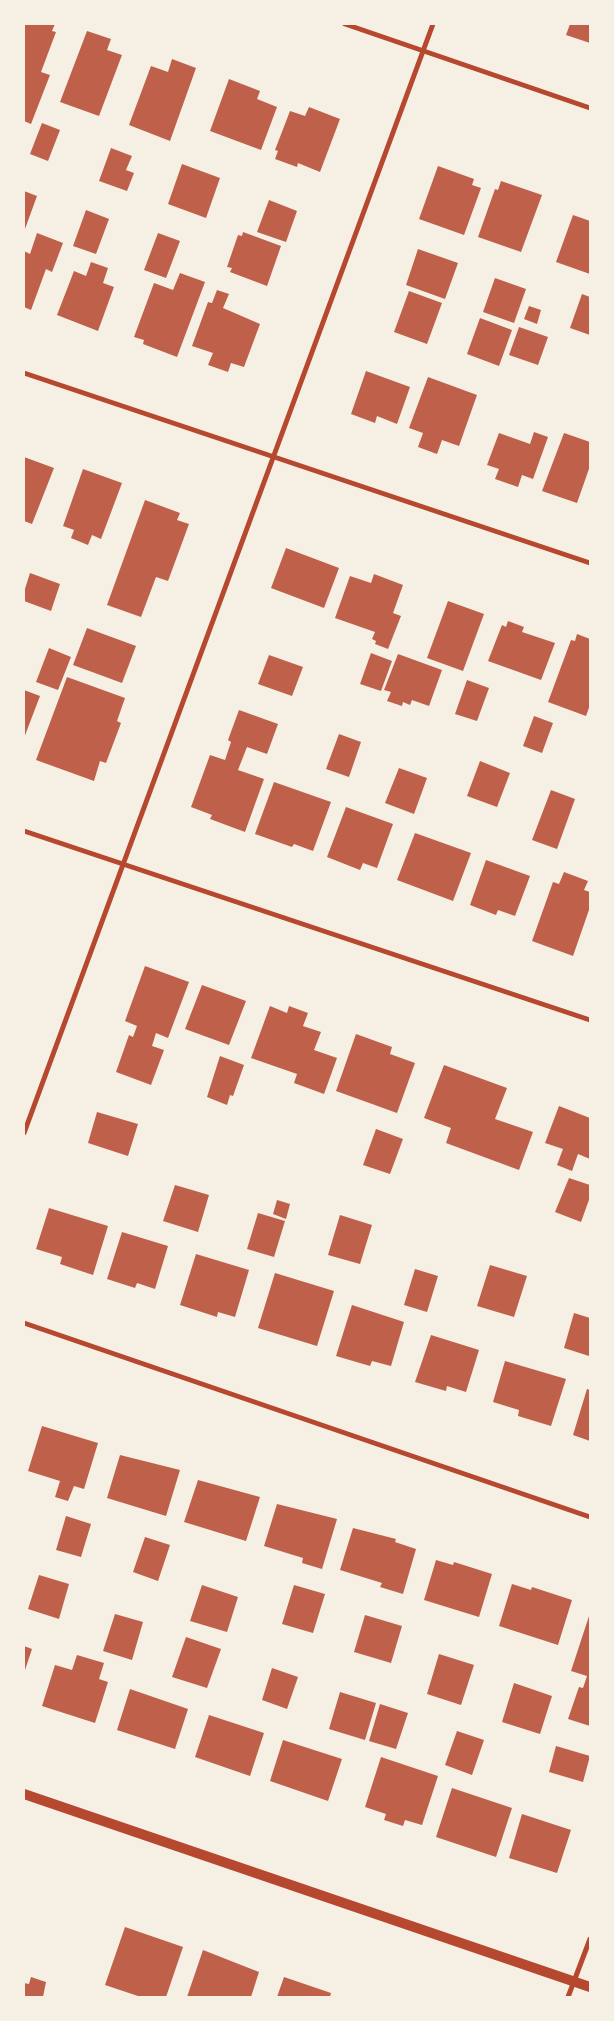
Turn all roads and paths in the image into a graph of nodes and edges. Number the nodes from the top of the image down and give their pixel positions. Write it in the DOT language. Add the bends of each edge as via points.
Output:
graph roads {
  1 [pos="345,24"];
  2 [pos="433,24"];
  3 [pos="422,51"];
  4 [pos="590,108"];
  5 [pos="24,373"];
  6 [pos="274,456"];
  7 [pos="590,563"];
  8 [pos="24,831"];
  9 [pos="124,865"];
  10 [pos="590,1020"];
  11 [pos="24,1133"];
  12 [pos="24,1323"];
  13 [pos="590,1516"];
  14 [pos="24,1794"];
  15 [pos="590,1939"];
  16 [pos="574,1981"];
  17 [pos="590,1986"];
  18 [pos="568,1997"];
  1 -- 3 [label="street"];
  2 -- 3 [label="street"];
  3 -- 4 [label="street"];
  3 -- 6 [label="street"];
  5 -- 6 [label="street"];
  6 -- 7 [label="street"];
  6 -- 9 [label="street"];
  8 -- 9 [label="street"];
  9 -- 10 [label="street"];
  9 -- 11 [label="street"];
  12 -- 13 [label="street"];
  14 -- 16 [label="main road"];
  15 -- 16 [label="street"];
  16 -- 17 [label="main road"];
  16 -- 18 [label="street"];
}
